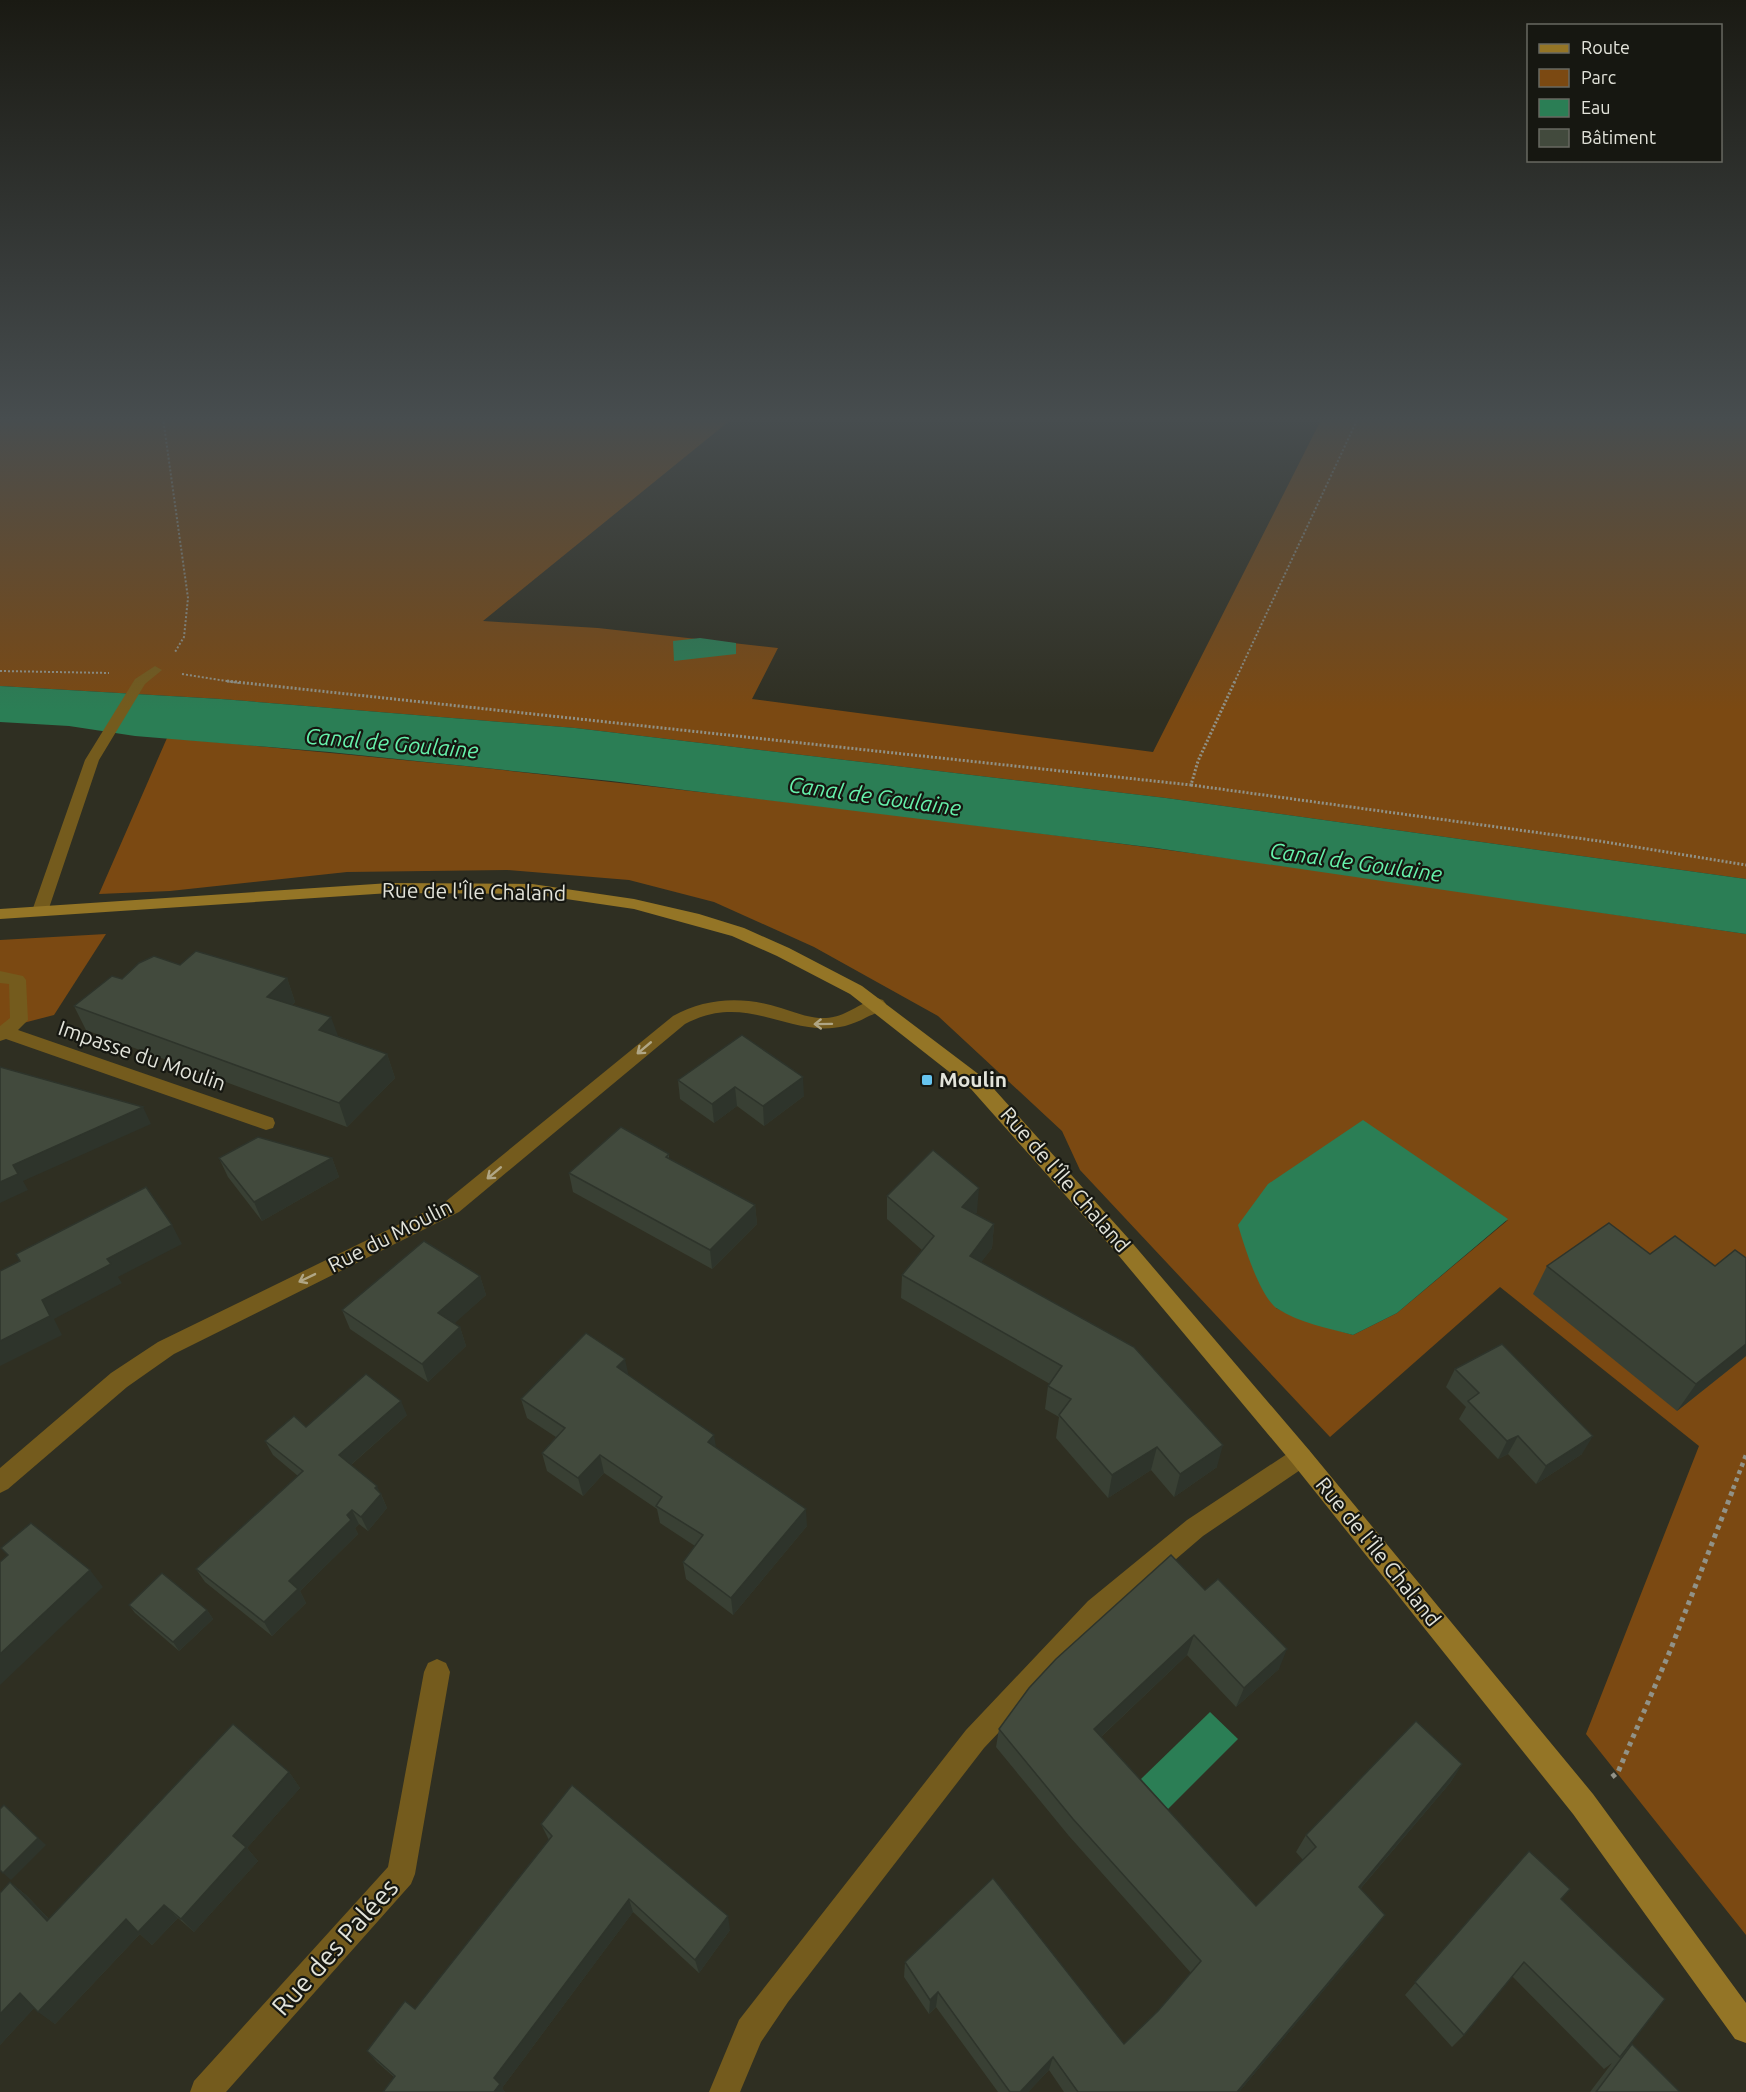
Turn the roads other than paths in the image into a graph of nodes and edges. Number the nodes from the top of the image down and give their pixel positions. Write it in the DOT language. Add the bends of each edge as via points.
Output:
graph roads {
  1 [pos="154,670"];
  2 [pos="40,911"];
  3 [pos="0,914"];
  4 [pos="0,977"];
  5 [pos="877,1004"];
  6 [pos="2,1034"];
  7 [pos="266,1123"];
  8 [pos="1301,1457"];
  9 [pos="0,1482"];
  10 [pos="437,1672"];
  11 [pos="1746,2028"];
  12 [pos="205,2092"];
  13 [pos="724,2092"];
  1 -- 2 [label="street" via="140,682 92,760"];
  2 -- 3 [label="street, Rue de l'Île Chaland"];
  2 -- 5 [label="street, Rue de l'Île Chaland" via="390,888 477,887 562,892 634,904 738,933 783,952"];
  4 -- 6 [label="street, Impasse du Moulin" via="17,980 19,1020"];
  5 -- 8 [label="street, Rue de l'Île Chaland" via="994,1100 1115,1236"];
  5 -- 9 [label="street, Rue du Moulin, one-way" via="835,1023 806,1024 768,1010 721,1005 693,1011 452,1207 166,1348 119,1380"];
  6 -- 7 [label="street, Impasse du Moulin"];
  8 -- 11 [label="street, Rue de l'Île Chaland" via="1583,1804"];
  8 -- 13 [label="street" via="1195,1528 1097,1610 975,1739 772,2000 750,2031"];
  10 -- 12 [label="street, Rue des Palées" via="401,1874"];
}
